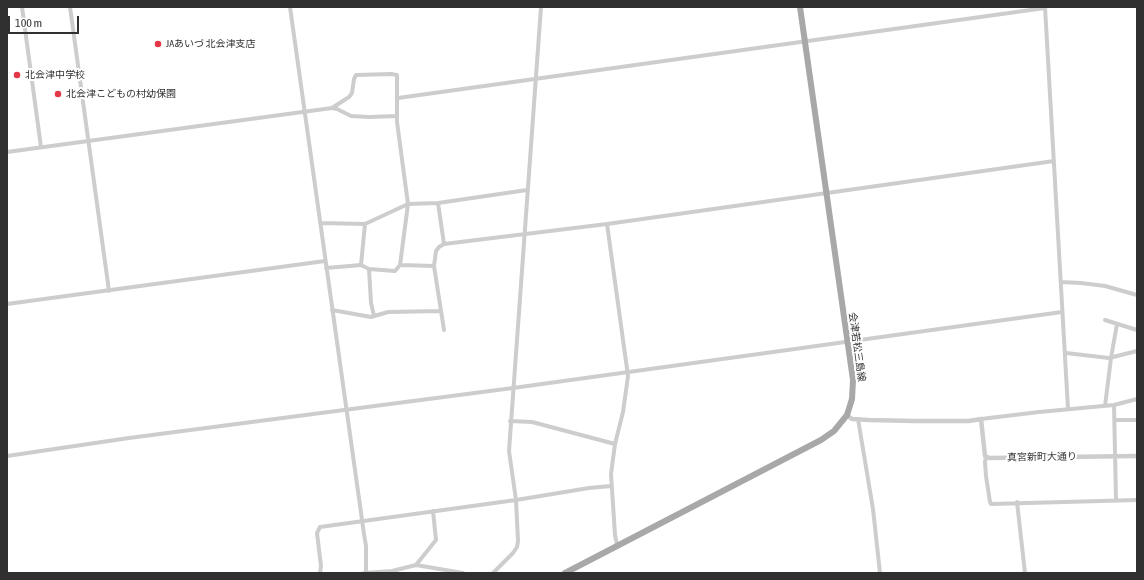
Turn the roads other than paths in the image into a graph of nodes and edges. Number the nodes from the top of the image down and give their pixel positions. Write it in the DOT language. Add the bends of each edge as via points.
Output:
graph roads {
  1 [pos="22,7"];
  2 [pos="70,7"];
  3 [pos="290,7"];
  4 [pos="541,7"];
  5 [pos="800,7"];
  6 [pos="1045,7"];
  7 [pos="805,41"];
  8 [pos="535,79"];
  9 [pos="398,98"];
  10 [pos="332,108"];
  11 [pos="304,111"];
  12 [pos="397,116"];
  13 [pos="88,140"];
  14 [pos="41,147"];
  15 [pos="7,152"];
  16 [pos="1054,161"];
  17 [pos="527,190"];
  18 [pos="826,194"];
  19 [pos="438,203"];
  20 [pos="408,204"];
  21 [pos="320,223"];
  22 [pos="365,224"];
  23 [pos="607,224"];
  24 [pos="524,234"];
  25 [pos="444,244"];
  26 [pos="325,261"];
  27 [pos="361,265"];
  28 [pos="400,265"];
  29 [pos="434,266"];
  30 [pos="326,268"];
  31 [pos="369,269"];
  32 [pos="1061,282"];
  33 [pos="109,291"];
  34 [pos="1137,295"];
  35 [pos="7,304"];
  36 [pos="332,310"];
  37 [pos="440,311"];
  38 [pos="1062,312"];
  39 [pos="374,316"];
  40 [pos="1105,320"];
  41 [pos="1118,324"];
  42 [pos="444,330"];
  43 [pos="1137,330"];
  44 [pos="847,342"];
  45 [pos="1137,351"];
  46 [pos="1066,353"];
  47 [pos="1111,358"];
  48 [pos="627,372"];
  49 [pos="513,388"];
  50 [pos="1137,399"];
  51 [pos="1114,405"];
  52 [pos="1105,406"];
  53 [pos="1068,409"];
  54 [pos="346,411"];
  55 [pos="847,415"];
  56 [pos="858,419"];
  57 [pos="981,419"];
  58 [pos="1115,420"];
  59 [pos="1137,420"];
  60 [pos="510,421"];
  61 [pos="615,444"];
  62 [pos="7,456"];
  63 [pos="1116,456"];
  64 [pos="1137,456"];
  65 [pos="986,457"];
  66 [pos="611,486"];
  67 [pos="516,500"];
  68 [pos="1116,500"];
  69 [pos="1137,500"];
  70 [pos="1017,502"];
  71 [pos="433,512"];
  72 [pos="362,521"];
  73 [pos="617,545"];
  74 [pos="416,564"];
  75 [pos="365,572"];
  76 [pos="320,573"];
  77 [pos="463,573"];
  78 [pos="493,573"];
  79 [pos="566,573"];
  80 [pos="880,573"];
  81 [pos="1025,573"];
  1 -- 14 [label="street"];
  2 -- 13 [label="street"];
  3 -- 11 [label="street"];
  4 -- 8 [label="street"];
  5 -- 7 [label="main road, 会津若松三島線"];
  6 -- 7 [label="street"];
  6 -- 16 [label="street"];
  7 -- 8 [label="street"];
  7 -- 18 [label="main road, 会津若松三島線"];
  8 -- 9 [label="street"];
  8 -- 17 [label="street"];
  9 -- 10 [label="street" via="397,75 356,75 350,96"];
  9 -- 12 [label="street"];
  10 -- 11 [label="street"];
  10 -- 12 [label="street" via="351,116"];
  11 -- 13 [label="street"];
  11 -- 21 [label="street"];
  12 -- 20 [label="street"];
  13 -- 14 [label="street"];
  13 -- 33 [label="street"];
  14 -- 15 [label="street"];
  16 -- 18 [label="street"];
  16 -- 32 [label="street"];
  17 -- 19 [label="street"];
  17 -- 24 [label="street"];
  18 -- 23 [label="street"];
  18 -- 44 [label="main road, 会津若松三島線"];
  19 -- 20 [label="street"];
  19 -- 25 [label="street"];
  20 -- 22 [label="street"];
  20 -- 28 [label="street"];
  21 -- 22 [label="street"];
  21 -- 26 [label="street"];
  22 -- 27 [label="street"];
  23 -- 24 [label="street"];
  23 -- 48 [label="street"];
  24 -- 25 [label="street"];
  24 -- 49 [label="street"];
  25 -- 29 [label="street" via="436,251"];
  26 -- 30 [label="street"];
  26 -- 33 [label="street"];
  27 -- 30 [label="street"];
  27 -- 31 [label="street"];
  28 -- 29 [label="street"];
  28 -- 31 [label="street" via="396,271"];
  29 -- 37 [label="street"];
  30 -- 36 [label="street"];
  31 -- 39 [label="street"];
  32 -- 34 [label="street" via="1105,286"];
  32 -- 38 [label="street"];
  33 -- 35 [label="street"];
  36 -- 39 [label="street"];
  36 -- 54 [label="street"];
  37 -- 39 [label="street" via="388,312"];
  37 -- 42 [label="street"];
  38 -- 44 [label="street"];
  38 -- 46 [label="street"];
  40 -- 41 [label="street"];
  41 -- 43 [label="street"];
  41 -- 47 [label="street"];
  44 -- 48 [label="street"];
  44 -- 55 [label="main road, 会津若松三島線" via="853,390"];
  45 -- 47 [label="street"];
  46 -- 47 [label="street"];
  46 -- 53 [label="street"];
  47 -- 52 [label="street"];
  48 -- 49 [label="street"];
  48 -- 61 [label="street" via="623,412"];
  49 -- 54 [label="street"];
  49 -- 60 [label="street"];
  50 -- 51 [label="street"];
  51 -- 52 [label="street"];
  51 -- 58 [label="street"];
  52 -- 53 [label="street"];
  53 -- 57 [label="street"];
  54 -- 62 [label="street"];
  54 -- 72 [label="street"];
  55 -- 56 [label="street"];
  55 -- 73 [label="main road, 会津若松三島線" via="834,431 821,440"];
  56 -- 57 [label="street"];
  56 -- 80 [label="street" via="873,509"];
  57 -- 65 [label="street"];
  58 -- 59 [label="street"];
  58 -- 63 [label="street"];
  60 -- 61 [label="street" via="532,422"];
  60 -- 67 [label="street" via="509,450"];
  61 -- 66 [label="street"];
  63 -- 64 [label="street, 真宮新町大通り"];
  63 -- 65 [label="street, 真宮新町大通り"];
  63 -- 68 [label="street"];
  65 -- 70 [label="street" via="991,504"];
  66 -- 67 [label="street"];
  66 -- 73 [label="street"];
  67 -- 71 [label="street"];
  67 -- 78 [label="street" via="517,547"];
  68 -- 69 [label="street"];
  68 -- 70 [label="street"];
  70 -- 81 [label="street"];
  71 -- 72 [label="street"];
  71 -- 74 [label="street" via="436,540"];
  72 -- 75 [label="street" via="366,546"];
  72 -- 76 [label="street" via="320,527 317,533"];
  73 -- 79 [label="main road, 会津若松三島線"];
  74 -- 75 [label="street" via="392,571"];
  74 -- 77 [label="street"];
}
